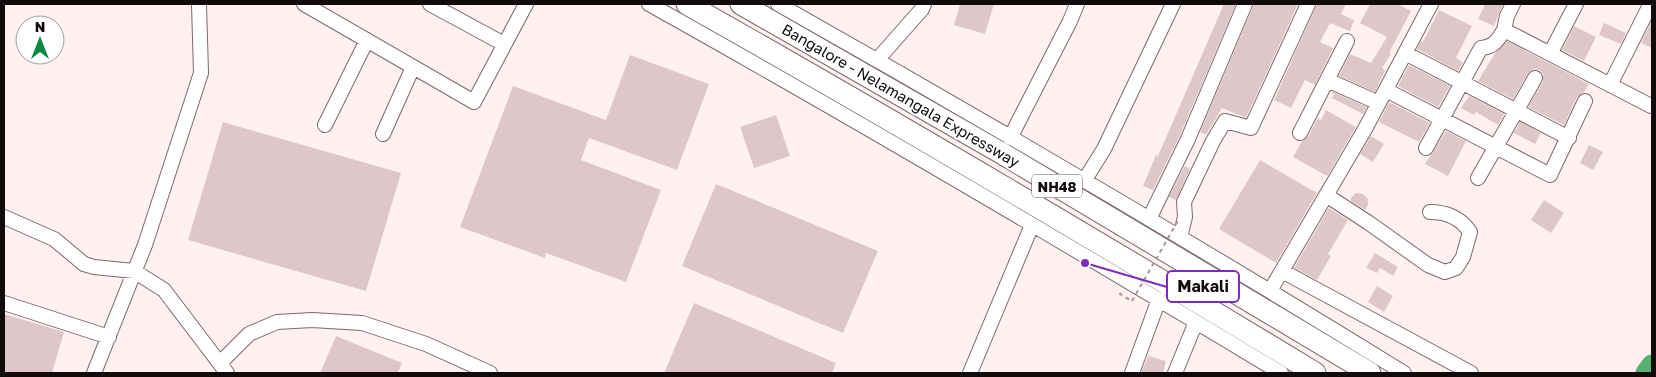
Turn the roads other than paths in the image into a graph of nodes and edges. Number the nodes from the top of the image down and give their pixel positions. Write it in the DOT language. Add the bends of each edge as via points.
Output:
graph roads {
  1 [pos="199,4"];
  2 [pos="304,4"];
  3 [pos="430,4"];
  4 [pos="526,4"];
  5 [pos="649,4"];
  6 [pos="687,4"];
  7 [pos="741,4"];
  8 [pos="924,4"];
  9 [pos="1077,4"];
  10 [pos="1173,4"];
  11 [pos="1245,4"];
  12 [pos="1308,4"];
  13 [pos="1431,4"];
  14 [pos="1513,4"];
  15 [pos="1576,4"];
  16 [pos="785,5"];
  17 [pos="1649,7"];
  18 [pos="1504,30"];
  19 [pos="367,40"];
  20 [pos="1347,41"];
  21 [pos="504,44"];
  22 [pos="1405,53"];
  23 [pos="1550,54"];
  24 [pos="877,60"];
  25 [pos="413,67"];
  26 [pos="1535,78"];
  27 [pos="1327,80"];
  28 [pos="1463,82"];
  29 [pos="1610,85"];
  30 [pos="1386,90"];
  31 [pos="1585,102"];
  32 [pos="1379,103"];
  33 [pos="1651,106"];
  34 [pos="1517,111"];
  35 [pos="1442,119"];
  36 [pos="325,125"];
  37 [pos="1300,133"];
  38 [pos="383,134"];
  39 [pos="1010,138"];
  40 [pos="1569,138"];
  41 [pos="1497,147"];
  42 [pos="1426,148"];
  43 [pos="1478,178"];
  44 [pos="1084,181"];
  45 [pos="1326,195"];
  46 [pos="1430,212"];
  47 [pos="4,217"];
  48 [pos="1149,219"];
  49 [pos="1032,224"];
  50 [pos="1180,237"];
  51 [pos="134,271"];
  52 [pos="1282,271"];
  53 [pos="1270,290"];
  54 [pos="1159,299"];
  55 [pos="4,303"];
  56 [pos="1196,322"];
  57 [pos="109,337"];
  58 [pos="223,368"];
  59 [pos="1272,371"];
  60 [pos="94,373"];
  61 [pos="490,373"];
  62 [pos="970,373"];
  63 [pos="1132,373"];
  64 [pos="1175,373"];
  65 [pos="1315,373"];
  66 [pos="1370,373"];
  67 [pos="1404,373"];
  68 [pos="1471,373"];
  1 -- 51 [label="street" via="201,73"];
  2 -- 19 [label="street"];
  3 -- 21 [label="street"];
  4 -- 21 [label="street"];
  5 -- 49 [label="street"];
  6 -- 65 [label="highway, Bangalore - Nelamangala Expressway / NH48" via="854,98"];
  7 -- 66 [label="highway, Bangalore - Nelamangala Expressway / NH48" via="1003,154"];
  8 -- 24 [label="street"];
  9 -- 39 [label="street"];
  10 -- 44 [label="street" via="1104,149"];
  11 -- 48 [label="street" via="1188,139"];
  12 -- 50 [label="street" via="1251,128 1225,121 1214,141 1184,202"];
  13 -- 22 [label="street"];
  14 -- 18 [label="street"];
  15 -- 23 [label="street"];
  16 -- 24 [label="street"];
  17 -- 29 [label="street"];
  18 -- 23 [label="street"];
  18 -- 28 [label="street" via="1496,42 1481,48"];
  19 -- 25 [label="street"];
  19 -- 36 [label="street"];
  20 -- 27 [label="street"];
  21 -- 25 [label="street" via="474,102"];
  22 -- 28 [label="street"];
  22 -- 30 [label="street"];
  23 -- 29 [label="street"];
  24 -- 39 [label="street"];
  25 -- 38 [label="street"];
  26 -- 34 [label="street"];
  27 -- 32 [label="street"];
  27 -- 37 [label="street"];
  28 -- 34 [label="street"];
  28 -- 35 [label="street"];
  29 -- 33 [label="street"];
  30 -- 32 [label="street"];
  30 -- 35 [label="street"];
  31 -- 40 [label="street"];
  32 -- 45 [label="street"];
  34 -- 40 [label="street"];
  34 -- 41 [label="street"];
  35 -- 41 [label="street"];
  35 -- 42 [label="street"];
  39 -- 44 [label="street"];
  40 -- 41 [label="street" via="1550,175"];
  41 -- 43 [label="street"];
  44 -- 48 [label="street"];
  45 -- 46 [label="street" via="1428,265 1445,272 1456,268 1463,257 1470,232 1461,222 1443,212"];
  45 -- 52 [label="street"];
  47 -- 51 [label="street" via="54,238 84,264"];
  48 -- 50 [label="street"];
  49 -- 54 [label="street"];
  49 -- 62 [label="street"];
  50 -- 53 [label="street"];
  51 -- 57 [label="street"];
  51 -- 58 [label="street" via="164,290"];
  52 -- 53 [label="street"];
  52 -- 68 [label="street"];
  53 -- 67 [label="street"];
  54 -- 56 [label="street"];
  54 -- 63 [label="street"];
  55 -- 57 [label="street"];
  56 -- 59 [label="street"];
  56 -- 64 [label="street"];
  57 -- 60 [label="street"];
  58 -- 61 [label="street" via="249,334 277,322 312,320 362,323 426,344"];
}
